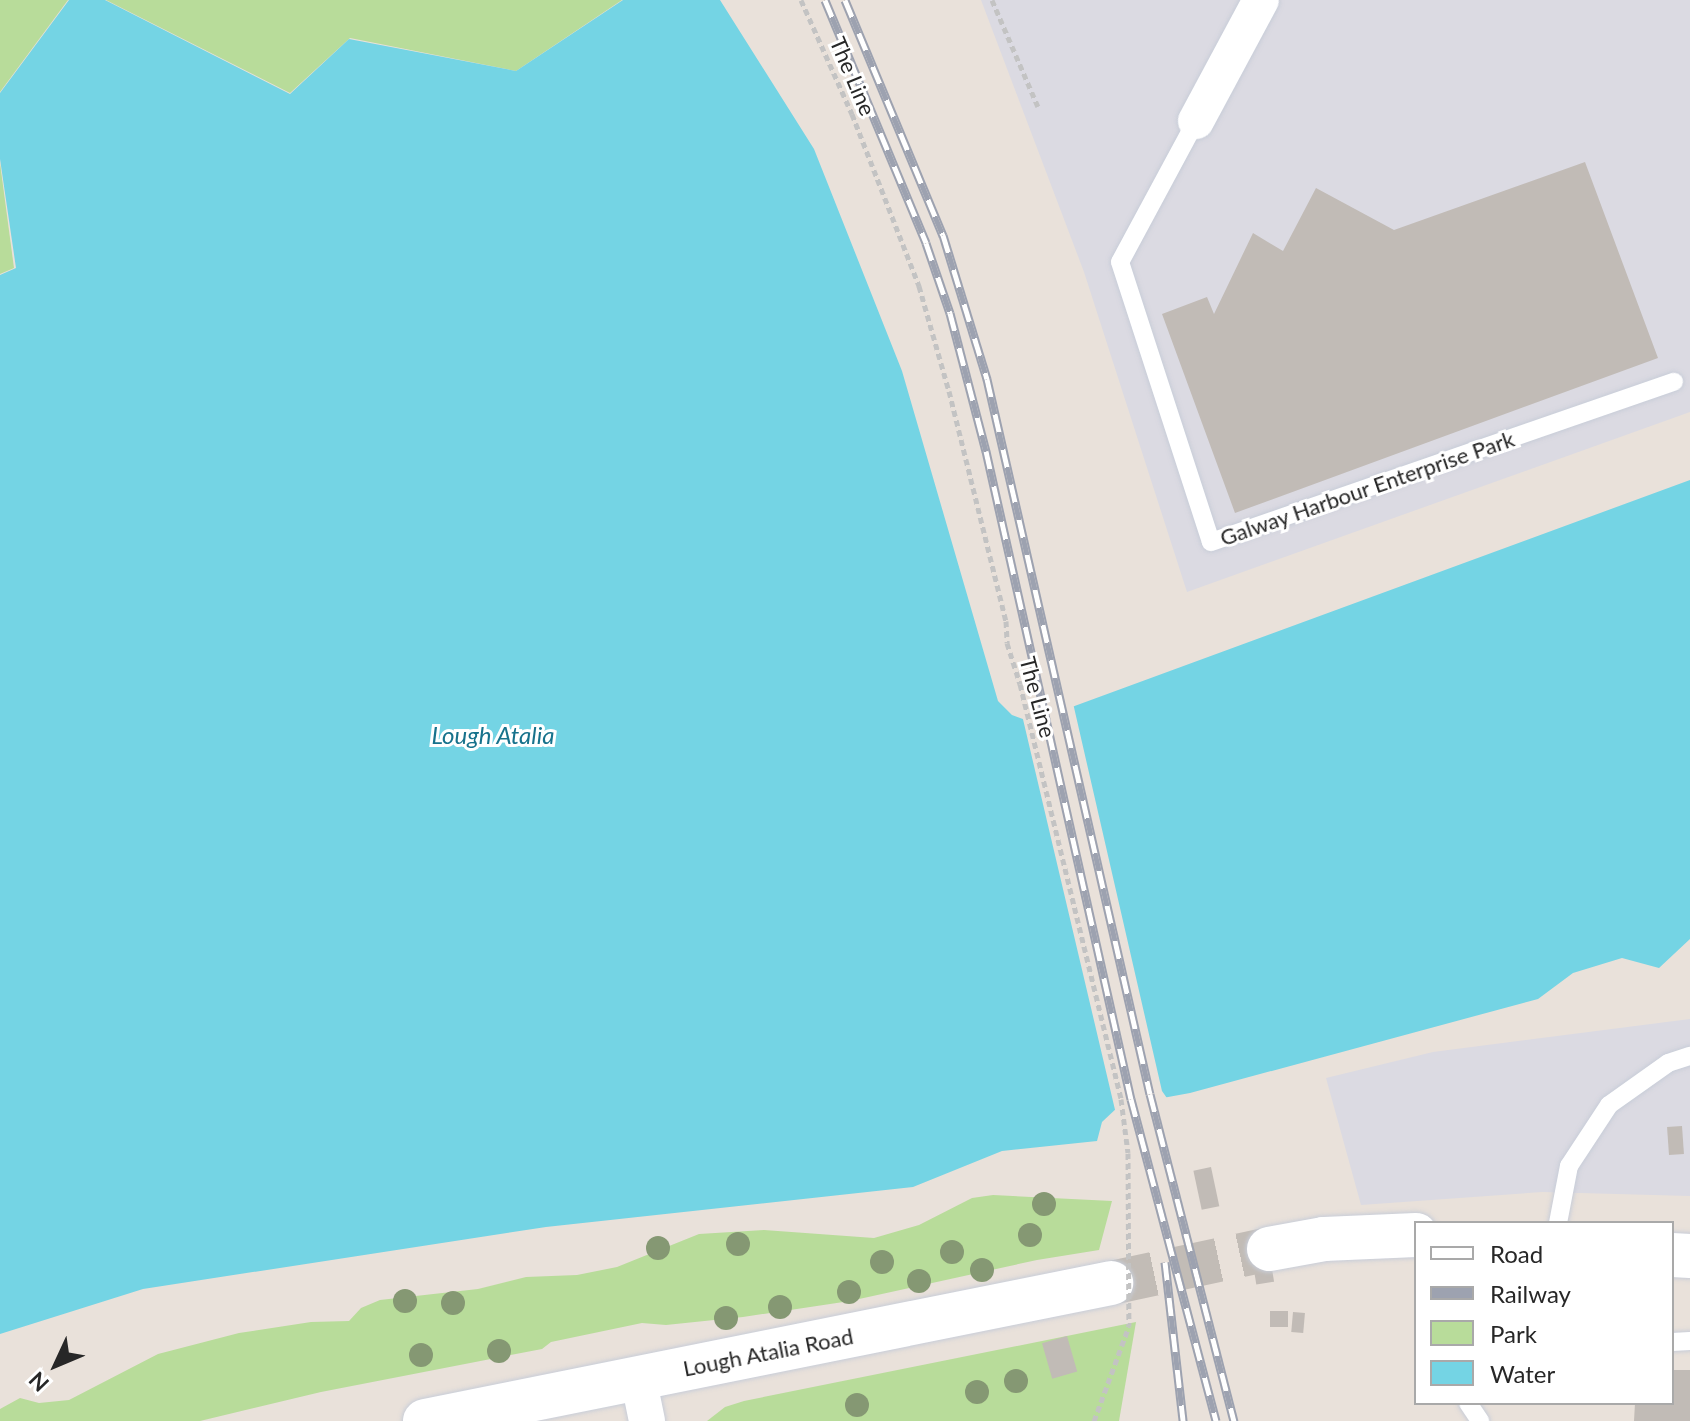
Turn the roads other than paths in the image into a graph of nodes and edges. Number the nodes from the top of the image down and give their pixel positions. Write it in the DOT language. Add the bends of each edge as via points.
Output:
graph roads {
  1 [pos="1261,0"];
  2 [pos="1196,121"];
  3 [pos="1674,382"];
  4 [pos="1690,1056"];
  5 [pos="1558,1221"];
  6 [pos="1414,1235"];
  7 [pos="1269,1249"];
  8 [pos="1111,1283"];
  9 [pos="638,1377"];
  10 [pos="425,1421"];
  11 [pos="647,1421"];
  1 -- 2 [label="street, Galway Harbour Enterprise Park"];
  2 -- 3 [label="lane, Galway Harbour Enterprise Park" via="1120,262 1211,542"];
  4 -- 5 [label="lane" via="1668,1063 1609,1105 1569,1166"];
  6 -- 7 [label="street" via="1324,1239"];
  8 -- 9 [label="street, Lough Atalia Road"];
  9 -- 10 [label="street, Lough Atalia Road"];
  9 -- 11 [label="street"];
}
